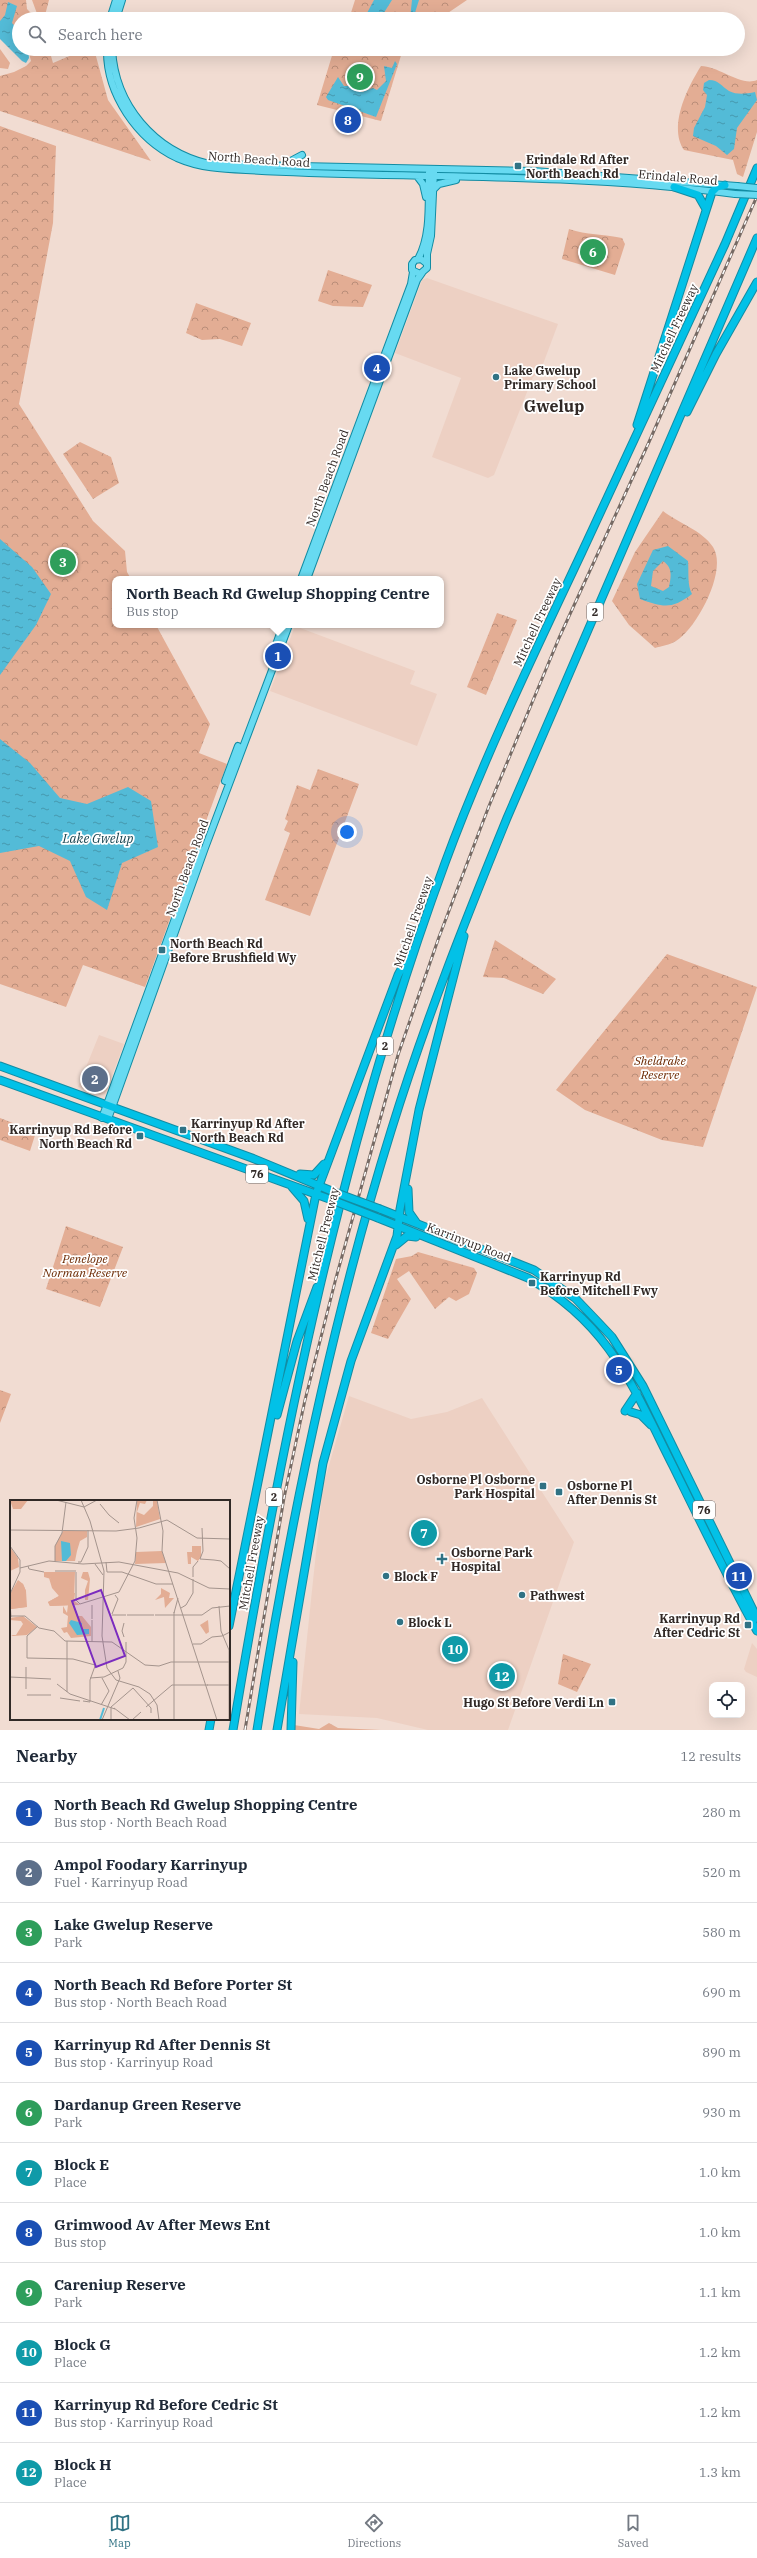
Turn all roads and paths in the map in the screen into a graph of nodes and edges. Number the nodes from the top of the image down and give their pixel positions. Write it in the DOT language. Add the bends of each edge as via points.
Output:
graph roads {
  1 [pos="116,0"];
  2 [pos="122,0"];
  3 [pos="112,12"];
  4 [pos="118,12"];
  5 [pos="108,56"];
  6 [pos="113,56"];
  7 [pos="302,155"];
  8 [pos="278,166"];
  9 [pos="757,168"];
  10 [pos="432,169"];
  11 [pos="417,176"];
  12 [pos="431,176"];
  13 [pos="467,177"];
  14 [pos="726,185"];
  15 [pos="674,187"];
  16 [pos="757,188"];
  17 [pos="433,190"];
  18 [pos="713,190"];
  19 [pos="757,195"];
  20 [pos="428,204"];
  21 [pos="706,209"];
  22 [pos="757,238"];
  23 [pos="418,259"];
  24 [pos="426,263"];
  25 [pos="413,272"];
  26 [pos="422,274"];
  27 [pos="757,282"];
  28 [pos="629,452"];
  29 [pos="662,460"];
  30 [pos="302,576"];
  31 [pos="308,576"];
  32 [pos="282,628"];
  33 [pos="288,628"];
  34 [pos="471,906"];
  35 [pos="419,937"];
  36 [pos="0,1066"];
  37 [pos="0,1080"];
  38 [pos="110,1106"];
  39 [pos="105,1118"];
  40 [pos="334,1141"];
  41 [pos="252,1158"];
  42 [pos="277,1168"];
  43 [pos="247,1171"];
  44 [pos="408,1172"];
  45 [pos="289,1184"];
  46 [pos="319,1186"];
  47 [pos="316,1194"];
  48 [pos="399,1216"];
  49 [pos="417,1222"];
  50 [pos="308,1227"];
  51 [pos="399,1227"];
  52 [pos="438,1242"];
  53 [pos="393,1250"];
  54 [pos="325,1267"];
  55 [pos="534,1270"];
  56 [pos="550,1290"];
  57 [pos="637,1393"];
  58 [pos="654,1427"];
  59 [pos="259,1480"];
  60 [pos="757,1618"];
  61 [pos="230,1621"];
  62 [pos="757,1631"];
  63 [pos="294,1638"];
  64 [pos="211,1720"];
  65 [pos="209,1730"];
  66 [pos="233,1730"];
  67 [pos="258,1730"];
  68 [pos="278,1730"];
  69 [pos="291,1730"];
  1 -- 3 [label="main road"];
  2 -- 4 [label="main road"];
  5 -- 11 [label="main road, North Beach Road" via="111,78 129,117 156,145 186,161 225,170"];
  6 -- 8 [label="main road, North Beach Road" via="117,80 125,100 137,119 160,142 186,156 209,164"];
  7 -- 8 [label="main road" via="292,162"];
  8 -- 10 [label="main road, North Beach Road"];
  9 -- 28 [label="highway, Mitchell Freeway / 2"];
  10 -- 12 [label="main road, North Beach Road"];
  10 -- 14 [label="main road, Erindale Road" via="534,171"];
  11 -- 12 [label="main road, North Beach Road"];
  11 -- 20 [label="main road"];
  12 -- 13 [label="main road, Erindale Road"];
  12 -- 17 [label="main road, North Beach Road"];
  12 -- 20 [label="main road, North Beach Road"];
  13 -- 15 [label="main road, Erindale Road"];
  13 -- 17 [label="main road" via="444,182"];
  14 -- 16 [label="main road, Erindale Road, bridge"];
  14 -- 18 [label="highway"];
  15 -- 18 [label="main road, Erindale Road"];
  15 -- 21 [label="highway" via="698,194"];
  17 -- 24 [label="main road, North Beach Road" via="431,236"];
  18 -- 19 [label="main road, Erindale Road, bridge"];
  18 -- 21 [label="highway"];
  20 -- 23 [label="main road, North Beach Road" via="425,241"];
  21 -- 28 [label="highway"];
  22 -- 29 [label="highway, 2"];
  23 -- 24 [label="main road"];
  23 -- 25 [label="main road, North Beach Road" via="412,264"];
  24 -- 26 [label="main road, North Beach Road" via="426,270"];
  25 -- 26 [label="main road"];
  25 -- 30 [label="main road, North Beach Road" via="411,284"];
  26 -- 31 [label="main road, North Beach Road" via="417,280"];
  27 -- 29 [label="highway" via="716,354"];
  28 -- 35 [label="highway, Mitchell Freeway / 2" via="542,636 479,778"];
  29 -- 34 [label="highway, 2" via="580,646"];
  32 -- 38 [label="main road, North Beach Road"];
  33 -- 38 [label="main road, North Beach Road"];
  34 -- 44 [label="highway" via="419,1110"];
  34 -- 67 [label="highway, 2" via="403,1095 349,1277 318,1406 281,1581"];
  35 -- 40 [label="highway" via="398,975"];
  35 -- 54 [label="highway, Mitchell Freeway / 2" via="364,1119"];
  36 -- 38 [label="highway, Karrinyup Road / 76"];
  37 -- 39 [label="highway, Karrinyup Road / 76"];
  38 -- 39 [label="main road, North Beach Road"];
  38 -- 41 [label="highway, Karrinyup Road / 76"];
  39 -- 43 [label="highway, Karrinyup Road / 76"];
  40 -- 42 [label="highway" via="323,1166 314,1175"];
  40 -- 46 [label="highway"];
  41 -- 42 [label="highway, Karrinyup Road / 76"];
  41 -- 43 [label="highway"];
  42 -- 46 [label="highway, Karrinyup Road / 76"];
  43 -- 45 [label="highway, Karrinyup Road / 76"];
  44 -- 48 [label="highway"];
  44 -- 49 [label="highway" via="409,1212"];
  45 -- 47 [label="highway, Karrinyup Road / 76"];
  45 -- 50 [label="highway" via="300,1194 306,1205"];
  46 -- 47 [label="highway"];
  46 -- 48 [label="highway, Karrinyup Road / 76, bridge"];
  47 -- 50 [label="highway"];
  47 -- 51 [label="highway, Karrinyup Road / 76, bridge"];
  48 -- 49 [label="highway, Karrinyup Road / 76"];
  48 -- 51 [label="highway"];
  49 -- 55 [label="highway, Karrinyup Road / 76"];
  50 -- 59 [label="highway" via="299,1287"];
  51 -- 52 [label="highway, Karrinyup Road / 76"];
  51 -- 53 [label="highway"];
  52 -- 53 [label="highway" via="407,1236"];
  52 -- 56 [label="highway, Karrinyup Road / 76" via="506,1268"];
  53 -- 63 [label="highway" via="352,1361 322,1463"];
  54 -- 59 [label="highway" via="297,1341"];
  54 -- 66 [label="highway, Mitchell Freeway / 2" via="277,1482"];
  55 -- 56 [label="highway" via="531,1272 532,1276"];
  55 -- 60 [label="highway, Karrinyup Road / 76" via="575,1298 612,1337 636,1374"];
  56 -- 57 [label="highway, Karrinyup Road / 76" via="602,1337"];
  57 -- 58 [label="highway, Karrinyup Road / 76"];
  57 -- 58 [label="highway" via="628,1412 641,1415"];
  58 -- 62 [label="highway, Karrinyup Road / 76"];
  59 -- 61 [label="highway"];
  63 -- 68 [label="highway"];
  63 -- 69 [label="highway"];
  64 -- 65 [label="highway"];
}
